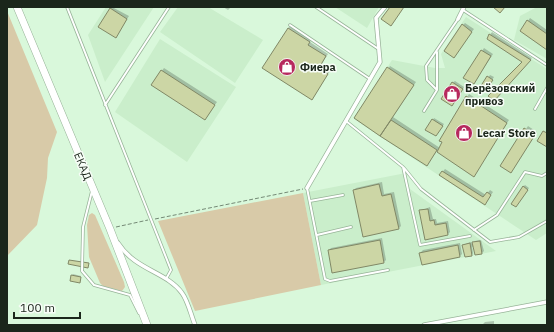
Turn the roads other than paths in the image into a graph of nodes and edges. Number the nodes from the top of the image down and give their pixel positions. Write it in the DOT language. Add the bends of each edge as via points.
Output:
graph roads {
  1 [pos="17,7"];
  2 [pos="67,7"];
  3 [pos="169,7"];
  4 [pos="316,7"];
  5 [pos="386,7"];
  6 [pos="463,8"];
  7 [pos="458,19"];
  8 [pos="290,24"];
  9 [pos="377,48"];
  10 [pos="437,50"];
  11 [pos="547,65"];
  12 [pos="371,79"];
  13 [pos="547,88"];
  14 [pos="436,90"];
  15 [pos="105,105"];
  16 [pos="535,109"];
  17 [pos="424,111"];
  18 [pos="345,121"];
  19 [pos="403,167"];
  20 [pos="547,173"];
  21 [pos="92,188"];
  22 [pos="307,188"];
  23 [pos="343,195"];
  24 [pos="310,201"];
  25 [pos="547,221"];
  26 [pos="351,227"];
  27 [pos="111,230"];
  28 [pos="474,230"];
  29 [pos="317,235"];
  30 [pos="470,236"];
  31 [pos="388,270"];
  32 [pos="166,279"];
  33 [pos="547,302"];
  34 [pos="145,322"];
  35 [pos="437,324"];
  36 [pos="195,325"];
  37 [pos="424,325"];
  1 -- 21 [label="highway, ЕКАД"];
  2 -- 15 [label="lane"];
  3 -- 15 [label="lane"];
  4 -- 9 [label="lane"];
  5 -- 9 [label="street" via="376,18"];
  6 -- 7 [label="street"];
  6 -- 11 [label="lane"];
  7 -- 10 [label="lane"];
  8 -- 12 [label="lane"];
  9 -- 12 [label="street" via="380,62"];
  10 -- 14 [label="lane"];
  10 -- 14 [label="lane" via="426,66 428,80"];
  12 -- 18 [label="street"];
  13 -- 16 [label="lane"];
  14 -- 17 [label="lane"];
  15 -- 32 [label="lane" via="171,270"];
  18 -- 19 [label="lane"];
  18 -- 22 [label="street"];
  19 -- 28 [label="lane" via="421,189"];
  19 -- 30 [label="lane" via="420,245"];
  20 -- 28 [label="lane" via="542,176 525,172 496,215"];
  21 -- 27 [label="highway, ЕКАД"];
  21 -- 34 [label="lane" via="83,227 82,271 94,285 130,295 137,312"];
  22 -- 24 [label="lane"];
  23 -- 24 [label="lane"];
  24 -- 29 [label="lane"];
  25 -- 28 [label="lane" via="519,237 490,242"];
  26 -- 29 [label="lane"];
  27 -- 32 [label="street" via="124,252 143,267"];
  27 -- 34 [label="highway, ЕКАД"];
  29 -- 31 [label="lane" via="325,279 330,281"];
  32 -- 36 [label="street" via="182,293"];
  33 -- 35 [label="street"];
  35 -- 37 [label="street"];
}
